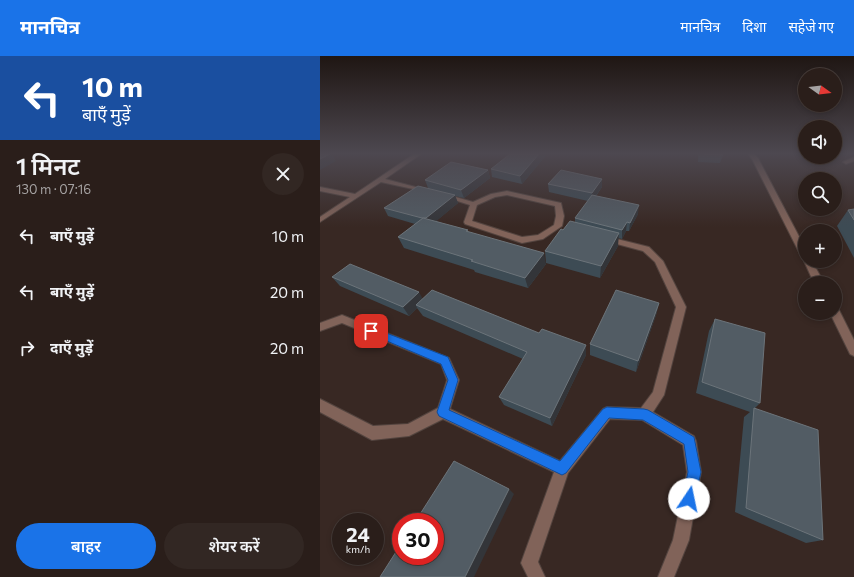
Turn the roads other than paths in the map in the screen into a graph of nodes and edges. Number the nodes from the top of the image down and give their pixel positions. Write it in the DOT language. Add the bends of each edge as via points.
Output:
graph roads {
  1 [pos="765,178"];
  2 [pos="381,180"];
  3 [pos="320,189"];
  4 [pos="357,196"];
  5 [pos="474,204"];
  6 [pos="320,220"];
  7 [pos="595,235"];
  8 [pos="798,242"];
  9 [pos="838,320"];
  10 [pos="320,327"];
  11 [pos="854,351"];
  12 [pos="320,405"];
  13 [pos="443,412"];
  14 [pos="644,414"];
  15 [pos="562,468"];
  16 [pos="537,577"];
  17 [pos="666,577"];
  1 -- 8 [label="street"];
  2 -- 4 [label="street"];
  2 -- 5 [label="street"];
  3 -- 4 [label="street"];
  4 -- 6 [label="street"];
  5 -- 5 [label="street" via="492,195 507,193 558,206 561,227 540,237 522,240 468,222"];
  7 -- 14 [label="street" via="646,248 660,261 681,307 658,395"];
  9 -- 11 [label="street"];
  10 -- 13 [label="street" via="342,319 445,361 453,380"];
  12 -- 13 [label="street" via="372,433 409,430"];
  13 -- 15 [label="street"];
  14 -- 15 [label="street" via="607,413"];
  14 -- 17 [label="street" via="689,441 694,472 680,540"];
  15 -- 16 [label="street" via="529,563"];
}
